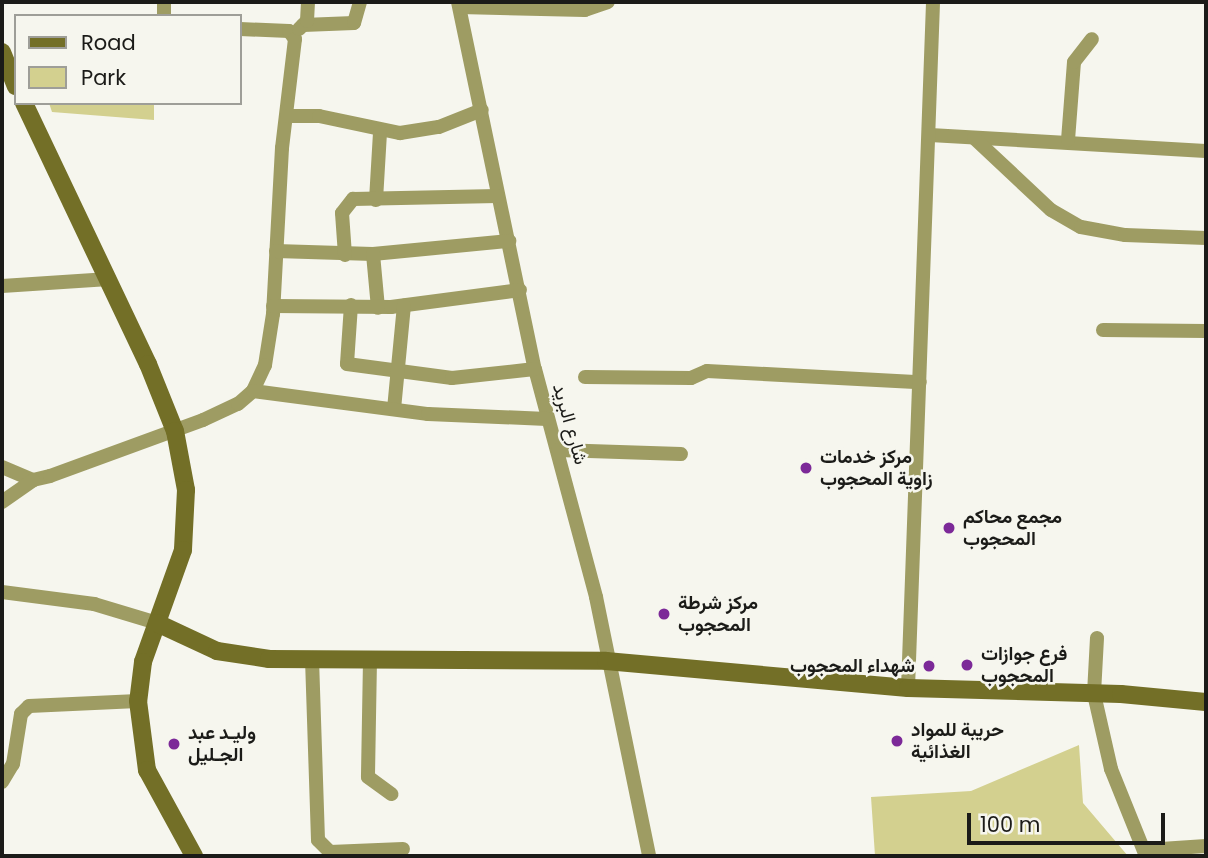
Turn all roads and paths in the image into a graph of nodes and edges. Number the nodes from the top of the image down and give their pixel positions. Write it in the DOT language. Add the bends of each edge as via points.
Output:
graph roads {
  1 [pos="308,2"];
  2 [pos="360,2"];
  3 [pos="608,2"];
  4 [pos="933,2"];
  5 [pos="459,4"];
  6 [pos="242,29"];
  7 [pos="299,30"];
  8 [pos="1092,39"];
  9 [pos="25,105"];
  10 [pos="482,110"];
  11 [pos="287,116"];
  12 [pos="380,132"];
  13 [pos="930,135"];
  14 [pos="974,138"];
  15 [pos="1068,140"];
  16 [pos="1206,151"];
  17 [pos="497,196"];
  18 [pos="376,200"];
  19 [pos="1206,238"];
  20 [pos="509,241"];
  21 [pos="276,251"];
  22 [pos="373,254"];
  23 [pos="345,255"];
  24 [pos="109,279"];
  25 [pos="2,286"];
  26 [pos="520,290"];
  27 [pos="351,305"];
  28 [pos="404,305"];
  29 [pos="273,306"];
  30 [pos="378,308"];
  31 [pos="1103,330"];
  32 [pos="1206,331"];
  33 [pos="535,369"];
  34 [pos="398,371"];
  35 [pos="585,377"];
  36 [pos="920,382"];
  37 [pos="253,391"];
  38 [pos="394,409"];
  39 [pos="547,419"];
  40 [pos="174,431"];
  41 [pos="558,450"];
  42 [pos="681,454"];
  43 [pos="2,467"];
  44 [pos="33,480"];
  45 [pos="2,502"];
  46 [pos="2,592"];
  47 [pos="157,623"];
  48 [pos="1097,638"];
  49 [pos="312,659"];
  50 [pos="370,660"];
  51 [pos="606,661"];
  52 [pos="908,688"];
  53 [pos="1094,694"];
  54 [pos="138,701"];
  55 [pos="1206,702"];
  56 [pos="2,782"];
  57 [pos="391,794"];
  58 [pos="1206,846"];
  59 [pos="403,849"];
  60 [pos="1146,853"];
  61 [pos="194,856"];
  62 [pos="649,856"];
  1 -- 7 [label="street"];
  2 -- 7 [label="street" via="354,23"];
  3 -- 5 [label="street" via="585,10"];
  4 -- 13 [label="street"];
  5 -- 10 [label="street, شارع البريد"];
  6 -- 7 [label="street"];
  7 -- 11 [label="street"];
  8 -- 15 [label="street" via="1074,62"];
  9 -- 24 [label="street"];
  10 -- 12 [label="street" via="418,133"];
  10 -- 17 [label="street, شارع البريد"];
  11 -- 12 [label="street" via="319,116"];
  11 -- 21 [label="street"];
  12 -- 18 [label="street"];
  13 -- 14 [label="street"];
  13 -- 36 [label="street"];
  14 -- 15 [label="street"];
  14 -- 19 [label="street" via="1051,210 1081,227 1125,235"];
  15 -- 16 [label="street"];
  17 -- 18 [label="street"];
  17 -- 20 [label="street, شارع البريد"];
  18 -- 23 [label="street" via="353,200 342,208"];
  20 -- 22 [label="street"];
  20 -- 26 [label="street, شارع البريد"];
  21 -- 23 [label="street"];
  21 -- 29 [label="street"];
  22 -- 23 [label="street"];
  22 -- 30 [label="street"];
  24 -- 25 [label="street"];
  24 -- 40 [label="street"];
  26 -- 28 [label="street"];
  26 -- 33 [label="street, شارع البريد"];
  27 -- 29 [label="street"];
  27 -- 30 [label="street"];
  27 -- 34 [label="street" via="346,362"];
  28 -- 30 [label="street"];
  28 -- 34 [label="street"];
  29 -- 37 [label="street" via="265,366"];
  31 -- 32 [label="street"];
  33 -- 34 [label="street" via="452,378"];
  33 -- 39 [label="street, شارع البريد"];
  34 -- 38 [label="street"];
  35 -- 36 [label="street" via="695,378 707,371"];
  36 -- 52 [label="street"];
  37 -- 38 [label="street"];
  37 -- 40 [label="street" via="229,409"];
  38 -- 39 [label="street"];
  39 -- 41 [label="street, شارع البريد"];
  40 -- 44 [label="street"];
  40 -- 47 [label="street" via="186,490 185,527 177,571"];
  41 -- 42 [label="street"];
  41 -- 51 [label="street, شارع البريد" via="596,597"];
  43 -- 44 [label="street"];
  44 -- 45 [label="street"];
  46 -- 47 [label="street" via="94,604"];
  47 -- 49 [label="street" via="194,642 240,657"];
  47 -- 54 [label="street" via="143,662"];
  48 -- 53 [label="street"];
  49 -- 50 [label="street"];
  49 -- 59 [label="street" via="318,840 330,852"];
  50 -- 51 [label="street"];
  50 -- 57 [label="street" via="368,777"];
  51 -- 52 [label="street"];
  51 -- 62 [label="street, شارع البريد"];
  52 -- 53 [label="street"];
  53 -- 55 [label="street"];
  53 -- 60 [label="street" via="1111,769"];
  54 -- 56 [label="street" via="29,706 21,714 13,764"];
  54 -- 61 [label="street" via="147,769"];
  58 -- 60 [label="street"];
}
